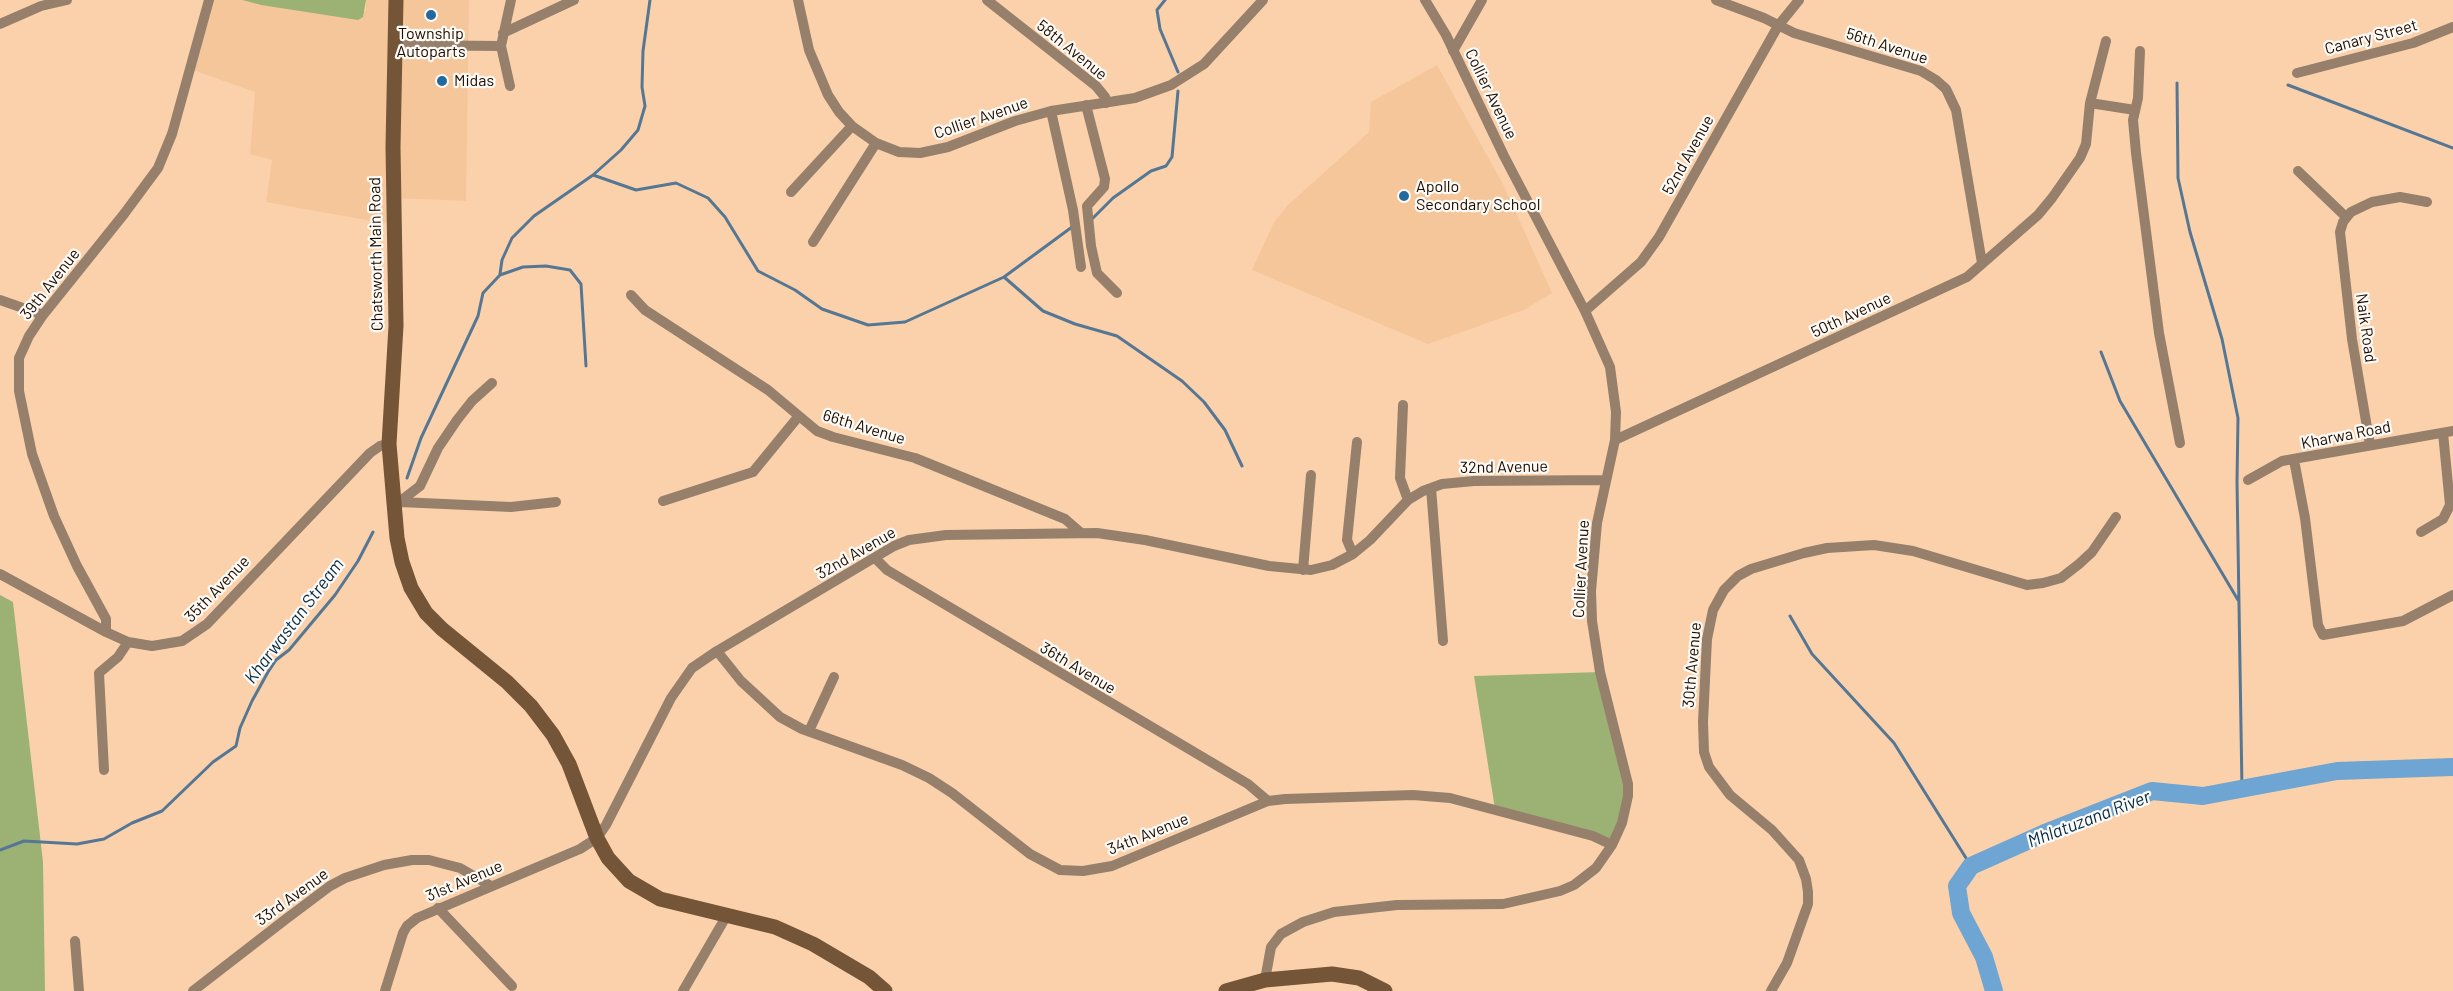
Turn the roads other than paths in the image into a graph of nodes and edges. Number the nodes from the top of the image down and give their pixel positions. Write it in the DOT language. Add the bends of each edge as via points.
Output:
graph roads {
  1 [pos="67,0"];
  2 [pos="209,0"];
  3 [pos="396,0"];
  4 [pos="511,0"];
  5 [pos="574,0"];
  6 [pos="798,0"];
  7 [pos="987,0"];
  8 [pos="1263,0"];
  9 [pos="1425,0"];
  10 [pos="1482,0"];
  11 [pos="1716,0"];
  12 [pos="1799,0"];
  13 [pos="0,24"];
  14 [pos="1778,26"];
  15 [pos="2453,27"];
  16 [pos="503,33"];
  17 [pos="2106,41"];
  18 [pos="395,45"];
  19 [pos="501,46"];
  20 [pos="1453,51"];
  21 [pos="2140,51"];
  22 [pos="2297,73"];
  23 [pos="510,86"];
  24 [pos="1106,103"];
  25 [pos="2090,103"];
  26 [pos="1086,105"];
  27 [pos="2135,110"];
  28 [pos="1051,111"];
  29 [pos="852,126"];
  30 [pos="876,143"];
  31 [pos="2298,171"];
  32 [pos="791,192"];
  33 [pos="2427,202"];
  34 [pos="2346,217"];
  35 [pos="813,242"];
  36 [pos="1983,263"];
  37 [pos="1081,267"];
  38 [pos="1117,293"];
  39 [pos="632,295"];
  40 [pos="0,300"];
  41 [pos="1585,311"];
  42 [pos="43,315"];
  43 [pos="492,383"];
  44 [pos="1403,405"];
  45 [pos="798,417"];
  46 [pos="2448,432"];
  47 [pos="1615,440"];
  48 [pos="1357,442"];
  49 [pos="2180,443"];
  50 [pos="389,444"];
  51 [pos="2370,445"];
  52 [pos="2294,460"];
  53 [pos="1311,475"];
  54 [pos="1606,480"];
  55 [pos="2248,480"];
  56 [pos="1431,488"];
  57 [pos="1408,500"];
  58 [pos="663,501"];
  59 [pos="556,502"];
  60 [pos="397,504"];
  61 [pos="2116,517"];
  62 [pos="1080,532"];
  63 [pos="2421,532"];
  64 [pos="1353,554"];
  65 [pos="875,558"];
  66 [pos="1303,570"];
  67 [pos="0,574"];
  68 [pos="2453,595"];
  69 [pos="106,632"];
  70 [pos="1443,641"];
  71 [pos="128,642"];
  72 [pos="717,651"];
  73 [pos="834,677"];
  74 [pos="809,731"];
  75 [pos="104,770"];
  76 [pos="1268,801"];
  77 [pos="597,838"];
  78 [pos="1612,845"];
  79 [pos="490,886"];
  80 [pos="438,908"];
  81 [pos="727,915"];
  82 [pos="75,941"];
  83 [pos="1265,980"];
  84 [pos="512,986"];
  85 [pos="79,991"];
  86 [pos="193,991"];
  87 [pos="386,991"];
  88 [pos="682,991"];
  89 [pos="885,991"];
  90 [pos="1226,991"];
  91 [pos="1385,991"];
  92 [pos="1771,991"];
  1 -- 13 [label="street"];
  2 -- 42 [label="street, 39th Avenue" via="158,168"];
  3 -- 18 [label="street, Chatsworth Main Road"];
  4 -- 16 [label="street"];
  5 -- 16 [label="street"];
  6 -- 29 [label="street, Collier Avenue" via="817,73 839,112"];
  7 -- 24 [label="street, 58th Avenue" via="1096,86"];
  8 -- 24 [label="street, Collier Avenue" via="1215,54 1194,71 1154,92"];
  9 -- 20 [label="street, Collier Avenue"];
  10 -- 20 [label="street"];
  11 -- 14 [label="street, 56th Avenue"];
  12 -- 14 [label="street, 52nd Avenue"];
  14 -- 36 [label="street, 56th Avenue" via="1921,71 1946,90 1956,110"];
  14 -- 41 [label="street, 52nd Avenue" via="1659,237 1641,262"];
  15 -- 22 [label="street, Canary Street" via="2414,42"];
  16 -- 19 [label="street"];
  17 -- 25 [label="street, 50th Avenue"];
  18 -- 19 [label="street"];
  18 -- 50 [label="street, Chatsworth Main Road" via="396,326"];
  19 -- 23 [label="street"];
  20 -- 41 [label="street, Collier Avenue"];
  21 -- 27 [label="street"];
  24 -- 26 [label="street, Collier Avenue"];
  25 -- 27 [label="street"];
  25 -- 36 [label="street, 50th Avenue" via="2086,144 2070,175 2037,215"];
  26 -- 28 [label="street, Collier Avenue"];
  26 -- 38 [label="street" via="1105,179 1104,187 1088,203 1089,228 1097,273"];
  27 -- 49 [label="street" via="2136,153 2154,291"];
  28 -- 30 [label="street, Collier Avenue" via="920,153 899,152"];
  28 -- 37 [label="street" via="1075,219"];
  29 -- 30 [label="street, Collier Avenue"];
  29 -- 32 [label="street"];
  30 -- 35 [label="street"];
  31 -- 34 [label="street"];
  33 -- 34 [label="street" via="2409,197 2389,198 2358,208"];
  34 -- 51 [label="street, Naik Road" via="2340,245"];
  36 -- 47 [label="street, 50th Avenue" via="1957,283"];
  39 -- 45 [label="street, 66th Avenue" via="645,310 768,390"];
  40 -- 42 [label="street"];
  41 -- 47 [label="street, Collier Avenue" via="1610,367"];
  42 -- 69 [label="street, 39th Avenue" via="19,358 19,391 25,422 47,498 106,619"];
  43 -- 60 [label="street" via="457,420 420,486"];
  44 -- 57 [label="street" via="1400,478"];
  45 -- 58 [label="street" via="753,472"];
  45 -- 62 [label="street, 66th Avenue" via="824,435 915,458 1065,519"];
  46 -- 51 [label="street, Kharwa Road"];
  46 -- 63 [label="street" via="2450,505 2439,523"];
  47 -- 54 [label="street, Collier Avenue"];
  48 -- 64 [label="street" via="1347,540"];
  50 -- 60 [label="street, Chatsworth Main Road"];
  50 -- 71 [label="street, 35th Avenue" via="374,449 199,632 164,646"];
  51 -- 52 [label="street, Kharwa Road"];
  52 -- 55 [label="street, Kharwa Road" via="2282,460"];
  52 -- 68 [label="street" via="2322,634 2403,621"];
  53 -- 66 [label="street"];
  54 -- 56 [label="street, 32nd Avenue" via="1454,482"];
  54 -- 78 [label="street, Collier Avenue" via="1597,523 1591,601 1593,638 1628,784 1622,823"];
  56 -- 57 [label="street, 32nd Avenue"];
  56 -- 70 [label="street"];
  57 -- 64 [label="street, 32nd Avenue"];
  59 -- 60 [label="street" via="511,507"];
  60 -- 77 [label="street, Chatsworth Main Road" via="402,562 411,588 426,613 507,682 553,735"];
  61 -- 92 [label="street, 30th Avenue" via="2079,564 2061,578 2043,583 2027,585 1912,551 1874,545 1804,553 1751,569 1724,590 1713,610 1707,639 1704,752 1709,767 1730,795 1772,830 1799,860 1808,892 1808,904 1787,963"];
  62 -- 65 [label="street, 32nd Avenue" via="922,537 894,546"];
  62 -- 66 [label="street, 32nd Avenue" via="1145,540"];
  64 -- 66 [label="street, 32nd Avenue" via="1332,565"];
  65 -- 72 [label="street, 32nd Avenue"];
  65 -- 76 [label="street, 36th Avenue" via="887,570 1248,784"];
  67 -- 69 [label="street, 35th Avenue"];
  69 -- 71 [label="street, 35th Avenue"];
  71 -- 75 [label="street" via="99,673"];
  72 -- 74 [label="street, 34th Avenue" via="768,708"];
  72 -- 77 [label="street, 32nd Avenue" via="686,674"];
  73 -- 74 [label="street"];
  74 -- 76 [label="street, 34th Avenue" via="929,778 1030,854 1060,870 1083,871 1121,863"];
  76 -- 78 [label="street, 34th Avenue" via="1413,795 1450,798 1593,836"];
  77 -- 79 [label="street, 31st Avenue" via="580,849"];
  77 -- 81 [label="street, Chatsworth Main Road" via="618,871 646,893 675,904"];
  78 -- 83 [label="street, Collier Avenue" via="1596,868 1574,885 1531,899 1503,904 1370,907 1303,922 1275,940 1268,955"];
  79 -- 80 [label="street, 31st Avenue"];
  79 -- 86 [label="street, 33rd Avenue" via="460,867 429,860 384,865 354,875 330,886"];
  80 -- 84 [label="street"];
  80 -- 87 [label="street, 31st Avenue" via="407,926"];
  81 -- 88 [label="street"];
  81 -- 89 [label="street, Chatsworth Main Road" via="775,927 813,944 869,976"];
  82 -- 85 [label="street"];
  83 -- 90 [label="street"];
  83 -- 91 [label="street" via="1346,975"];
}
